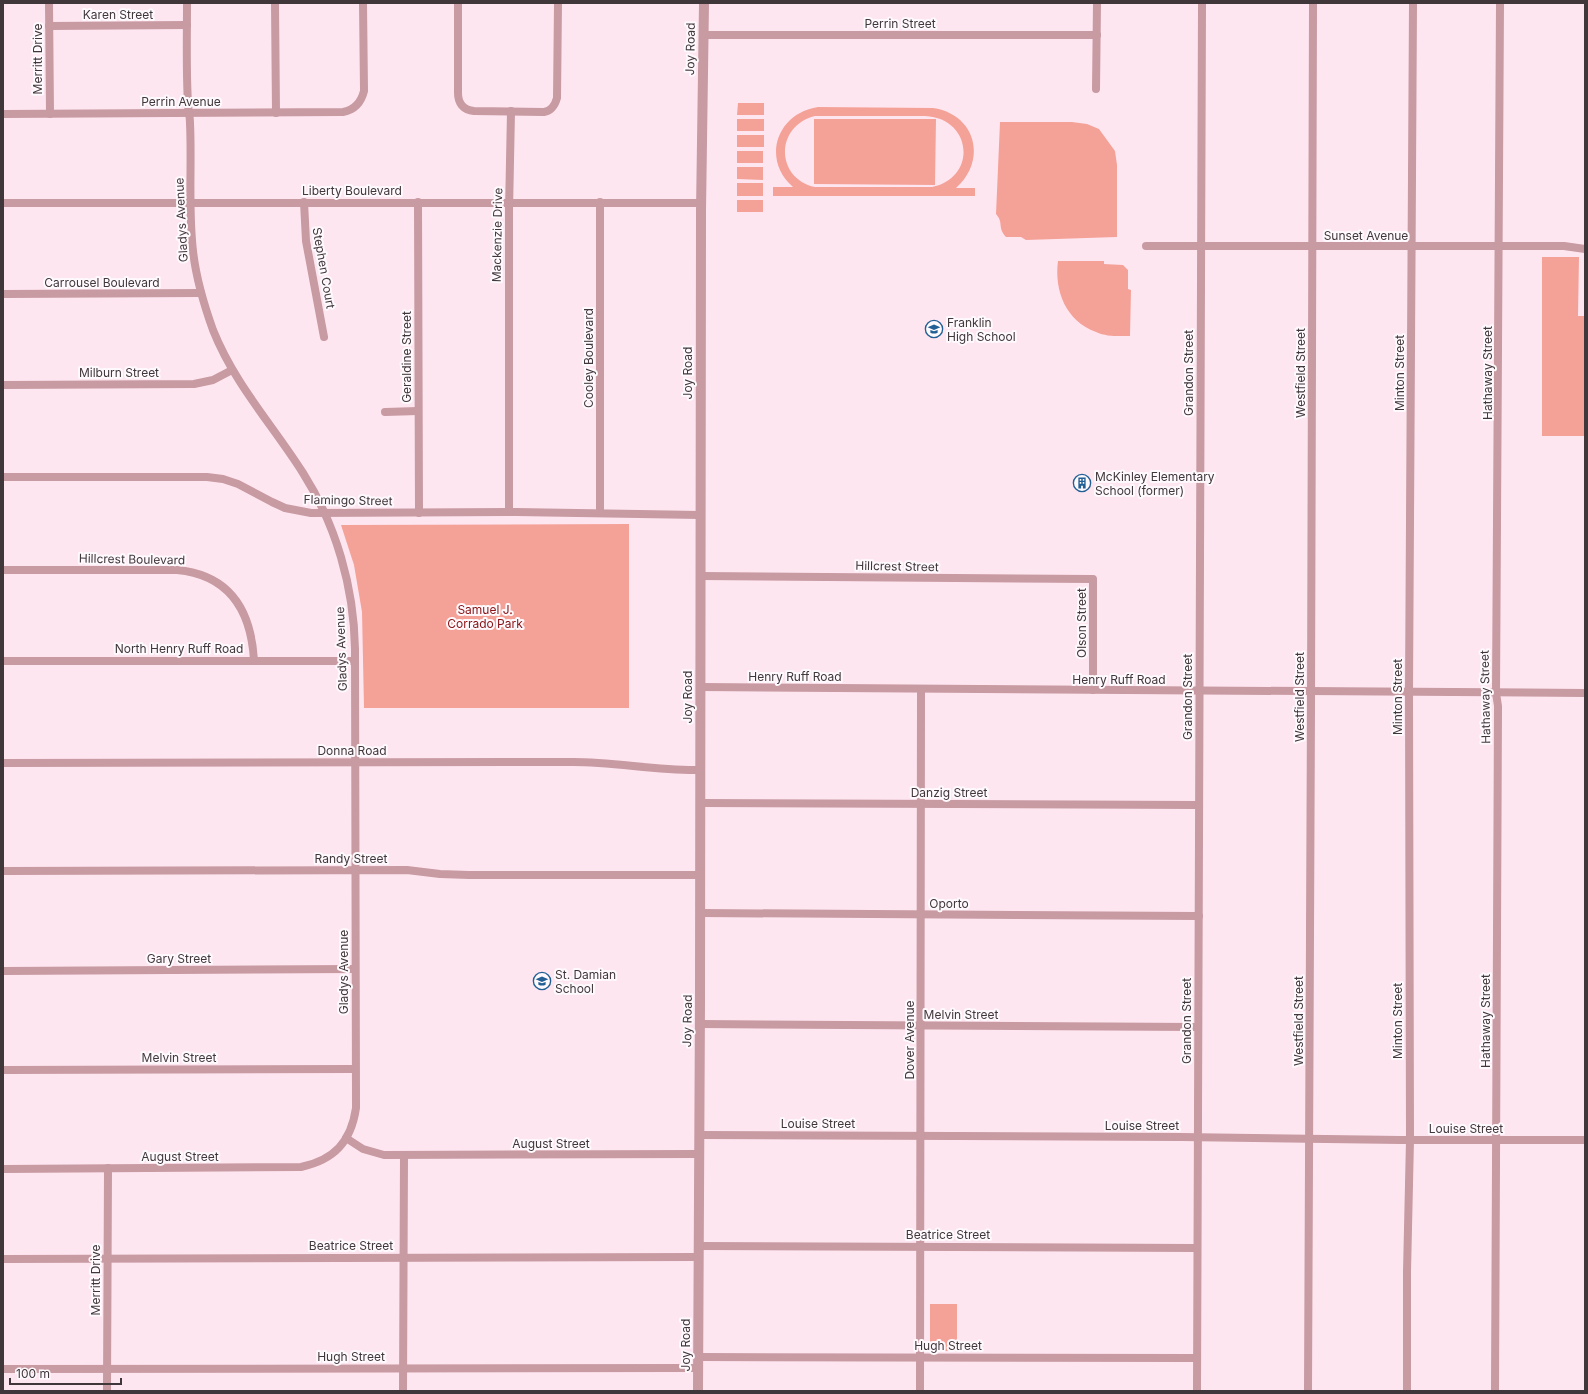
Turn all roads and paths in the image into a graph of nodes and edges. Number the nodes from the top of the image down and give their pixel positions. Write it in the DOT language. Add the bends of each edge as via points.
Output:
graph roads {
  1 [pos="49,3"];
  2 [pos="187,3"];
  3 [pos="275,3"];
  4 [pos="363,3"];
  5 [pos="458,3"];
  6 [pos="558,3"];
  7 [pos="704,3"];
  8 [pos="1097,3"];
  9 [pos="1202,3"];
  10 [pos="1313,3"];
  11 [pos="1413,3"];
  12 [pos="1500,3"];
  13 [pos="49,26"];
  14 [pos="187,26"];
  15 [pos="704,35"];
  16 [pos="1097,36"];
  17 [pos="1096,89"];
  18 [pos="511,111"];
  19 [pos="189,112"];
  20 [pos="276,112"];
  21 [pos="3,114"];
  22 [pos="50,114"];
  23 [pos="304,202"];
  24 [pos="418,202"];
  25 [pos="510,202"];
  26 [pos="600,202"];
  27 [pos="3,203"];
  28 [pos="190,203"];
  29 [pos="701,203"];
  30 [pos="1146,246"];
  31 [pos="1201,246"];
  32 [pos="1313,246"];
  33 [pos="1499,246"];
  34 [pos="1412,247"];
  35 [pos="1585,249"];
  36 [pos="201,293"];
  37 [pos="3,294"];
  38 [pos="324,337"];
  39 [pos="232,370"];
  40 [pos="3,385"];
  41 [pos="418,411"];
  42 [pos="384,412"];
  43 [pos="3,477"];
  44 [pos="509,512"];
  45 [pos="324,513"];
  46 [pos="419,513"];
  47 [pos="600,513"];
  48 [pos="700,515"];
  49 [pos="3,570"];
  50 [pos="700,576"];
  51 [pos="1094,579"];
  52 [pos="254,660"];
  53 [pos="3,661"];
  54 [pos="355,661"];
  55 [pos="700,687"];
  56 [pos="921,689"];
  57 [pos="1093,690"];
  58 [pos="1199,691"];
  59 [pos="1311,692"];
  60 [pos="1409,692"];
  61 [pos="1496,692"];
  62 [pos="1585,693"];
  63 [pos="354,762"];
  64 [pos="3,763"];
  65 [pos="700,770"];
  66 [pos="700,803"];
  67 [pos="921,804"];
  68 [pos="1198,805"];
  69 [pos="354,870"];
  70 [pos="3,871"];
  71 [pos="700,875"];
  72 [pos="700,913"];
  73 [pos="921,915"];
  74 [pos="1199,916"];
  75 [pos="355,969"];
  76 [pos="3,971"];
  77 [pos="700,1024"];
  78 [pos="921,1026"];
  79 [pos="1198,1027"];
  80 [pos="355,1069"];
  81 [pos="3,1070"];
  82 [pos="699,1135"];
  83 [pos="920,1136"];
  84 [pos="346,1138"];
  85 [pos="1198,1138"];
  86 [pos="1309,1139"];
  87 [pos="1410,1140"];
  88 [pos="1497,1140"];
  89 [pos="1585,1140"];
  90 [pos="699,1154"];
  91 [pos="404,1155"];
  92 [pos="108,1168"];
  93 [pos="3,1169"];
  94 [pos="920,1246"];
  95 [pos="1197,1248"];
  96 [pos="698,1251"];
  97 [pos="404,1257"];
  98 [pos="107,1258"];
  99 [pos="3,1259"];
  100 [pos="698,1357"];
  101 [pos="920,1357"];
  102 [pos="1197,1358"];
  103 [pos="403,1368"];
  104 [pos="698,1368"];
  105 [pos="3,1369"];
  106 [pos="107,1369"];
  107 [pos="107,1391"];
  108 [pos="403,1391"];
  109 [pos="698,1391"];
  110 [pos="920,1391"];
  111 [pos="1197,1391"];
  112 [pos="1308,1391"];
  113 [pos="1407,1391"];
  114 [pos="1495,1391"];
  1 -- 13 [label="street, Merritt Drive"];
  2 -- 14 [label="street, Gladys Avenue"];
  3 -- 20 [label="street"];
  4 -- 20 [label="street, Perrin Avenue" via="364,92 360,102 352,109 342,112"];
  5 -- 18 [label="street" via="459,103 470,111"];
  6 -- 18 [label="street" via="555,103 548,111"];
  7 -- 15 [label="street, Joy Road"];
  8 -- 16 [label="street"];
  9 -- 31 [label="street, Grandon Street"];
  10 -- 32 [label="street, Westfield Street"];
  11 -- 34 [label="street, Minton Street"];
  12 -- 33 [label="street, Hathaway Street"];
  13 -- 14 [label="street, Karen Street"];
  13 -- 22 [label="street, Merritt Drive"];
  14 -- 19 [label="street, Gladys Avenue"];
  15 -- 16 [label="street, Perrin Street"];
  15 -- 29 [label="street, Joy Road"];
  16 -- 17 [label="street"];
  18 -- 25 [label="street, Mackenzie Drive"];
  19 -- 20 [label="street, Perrin Avenue"];
  19 -- 22 [label="street, Perrin Avenue"];
  19 -- 28 [label="street, Gladys Avenue"];
  21 -- 22 [label="street, Perrin Avenue"];
  23 -- 24 [label="street, Liberty Boulevard"];
  23 -- 28 [label="street, Liberty Boulevard"];
  23 -- 38 [label="street, Stephen Court" via="306,241"];
  24 -- 25 [label="street, Liberty Boulevard"];
  24 -- 41 [label="street, Geraldine Street"];
  25 -- 26 [label="street, Liberty Boulevard"];
  25 -- 44 [label="street, Mackenzie Drive"];
  26 -- 29 [label="street, Liberty Boulevard"];
  26 -- 47 [label="street, Cooley Boulevard"];
  27 -- 28 [label="street, Liberty Boulevard"];
  28 -- 36 [label="street, Gladys Avenue" via="193,251"];
  29 -- 48 [label="street, Joy Road"];
  30 -- 31 [label="street, Sunset Avenue"];
  31 -- 32 [label="street, Sunset Avenue"];
  31 -- 58 [label="street, Grandon Street"];
  32 -- 34 [label="street, Sunset Avenue"];
  32 -- 59 [label="street, Westfield Street"];
  33 -- 34 [label="street, Sunset Avenue"];
  33 -- 35 [label="street, Sunset Avenue" via="1564,246"];
  33 -- 61 [label="street, Hathaway Street"];
  34 -- 60 [label="street, Minton Street"];
  36 -- 37 [label="street, Carrousel Boulevard"];
  36 -- 39 [label="street, Gladys Avenue" via="214,331"];
  39 -- 40 [label="street, Milburn Street" via="214,380 194,384"];
  39 -- 45 [label="street, Gladys Avenue" via="304,473"];
  41 -- 42 [label="street"];
  41 -- 46 [label="street, Geraldine Street"];
  43 -- 45 [label="street, Flamingo Street" via="207,477 238,484 285,508"];
  44 -- 46 [label="street, Flamingo Street"];
  44 -- 47 [label="street, Flamingo Street"];
  45 -- 46 [label="street, Flamingo Street"];
  45 -- 54 [label="street, Gladys Avenue" via="332,528 347,582 353,612"];
  47 -- 48 [label="street, Flamingo Street"];
  48 -- 50 [label="street, Joy Road"];
  49 -- 52 [label="street, Hillcrest Boulevard" via="194,572 225,589 239,605 250,629"];
  50 -- 51 [label="street, Hillcrest Street"];
  50 -- 55 [label="street, Joy Road"];
  51 -- 57 [label="street, Olson Street"];
  52 -- 53 [label="street, North Henry Ruff Road"];
  52 -- 54 [label="street, North Henry Ruff Road"];
  54 -- 63 [label="street, Gladys Avenue"];
  55 -- 56 [label="street, Henry Ruff Road"];
  55 -- 65 [label="street, Joy Road"];
  56 -- 57 [label="street, Henry Ruff Road"];
  56 -- 67 [label="street, Dover Avenue"];
  57 -- 58 [label="street, Henry Ruff Road"];
  58 -- 59 [label="street, Henry Ruff Road"];
  58 -- 68 [label="street, Grandon Street"];
  59 -- 60 [label="street, Henry Ruff Road"];
  59 -- 86 [label="street, Westfield Street"];
  60 -- 61 [label="street, Henry Ruff Road"];
  60 -- 87 [label="street, Minton Street"];
  61 -- 62 [label="street, Henry Ruff Road"];
  61 -- 88 [label="street, Hathaway Street"];
  63 -- 64 [label="street, Donna Road"];
  63 -- 65 [label="street, Donna Road" via="586,762 666,770"];
  63 -- 69 [label="street, Gladys Avenue"];
  65 -- 66 [label="street, Joy Road"];
  66 -- 67 [label="street, Danzig Street"];
  66 -- 71 [label="street, Joy Road"];
  67 -- 68 [label="street, Danzig Street"];
  67 -- 73 [label="street, Dover Avenue"];
  68 -- 74 [label="street, Grandon Street"];
  69 -- 70 [label="street, Randy Street"];
  69 -- 71 [label="street, Randy Street" via="407,870 469,875"];
  69 -- 75 [label="street, Gladys Avenue"];
  71 -- 72 [label="street, Joy Road"];
  72 -- 73 [label="street, Oporto"];
  72 -- 77 [label="street, Joy Road"];
  73 -- 74 [label="street, Oporto"];
  73 -- 78 [label="street, Dover Avenue"];
  74 -- 79 [label="street, Grandon Street"];
  75 -- 76 [label="street, Gary Street"];
  75 -- 80 [label="street, Gladys Avenue"];
  77 -- 78 [label="street, Melvin Street"];
  77 -- 82 [label="street, Joy Road"];
  78 -- 79 [label="street, Melvin Street"];
  78 -- 83 [label="street, Dover Avenue"];
  79 -- 85 [label="street, Grandon Street"];
  80 -- 81 [label="street, Melvin Street"];
  80 -- 84 [label="street, Gladys Avenue" via="356,1108"];
  82 -- 83 [label="street, Louise Street"];
  82 -- 90 [label="street, Joy Road"];
  83 -- 85 [label="street, Louise Street"];
  83 -- 94 [label="street, Dover Avenue"];
  84 -- 91 [label="street" via="356,1146 372,1152"];
  84 -- 92 [label="street, August Street" via="338,1149 326,1158 301,1167"];
  85 -- 86 [label="street, Louise Street"];
  85 -- 95 [label="street, Grandon Street"];
  86 -- 87 [label="street, Louise Street"];
  86 -- 112 [label="street, Westfield Street"];
  87 -- 88 [label="street, Louise Street"];
  87 -- 113 [label="street, Minton Street"];
  88 -- 89 [label="street, Louise Street"];
  88 -- 114 [label="street, Hathaway Street"];
  90 -- 91 [label="street, August Street"];
  90 -- 96 [label="street, Joy Road"];
  91 -- 97 [label="street"];
  92 -- 93 [label="street, August Street"];
  92 -- 98 [label="street, Merritt Drive"];
  94 -- 95 [label="street, Beatrice Street"];
  94 -- 96 [label="street, Beatrice Street"];
  94 -- 101 [label="street, Dover Avenue"];
  95 -- 102 [label="street, Grandon Street"];
  96 -- 97 [label="street, Beatrice Street"];
  96 -- 100 [label="street, Joy Road"];
  97 -- 98 [label="street, Beatrice Street"];
  97 -- 103 [label="street"];
  98 -- 99 [label="street, Beatrice Street"];
  98 -- 106 [label="street, Merritt Drive"];
  100 -- 101 [label="street, Hugh Street"];
  100 -- 104 [label="street, Joy Road"];
  101 -- 102 [label="street, Hugh Street"];
  101 -- 110 [label="street, Dover Avenue"];
  102 -- 111 [label="street, Grandon Street"];
  103 -- 104 [label="street, Hugh Street"];
  103 -- 106 [label="street, Hugh Street"];
  103 -- 108 [label="street"];
  104 -- 109 [label="street, Joy Road"];
  105 -- 106 [label="street, Hugh Street"];
  106 -- 107 [label="street, Merritt Drive"];
}
